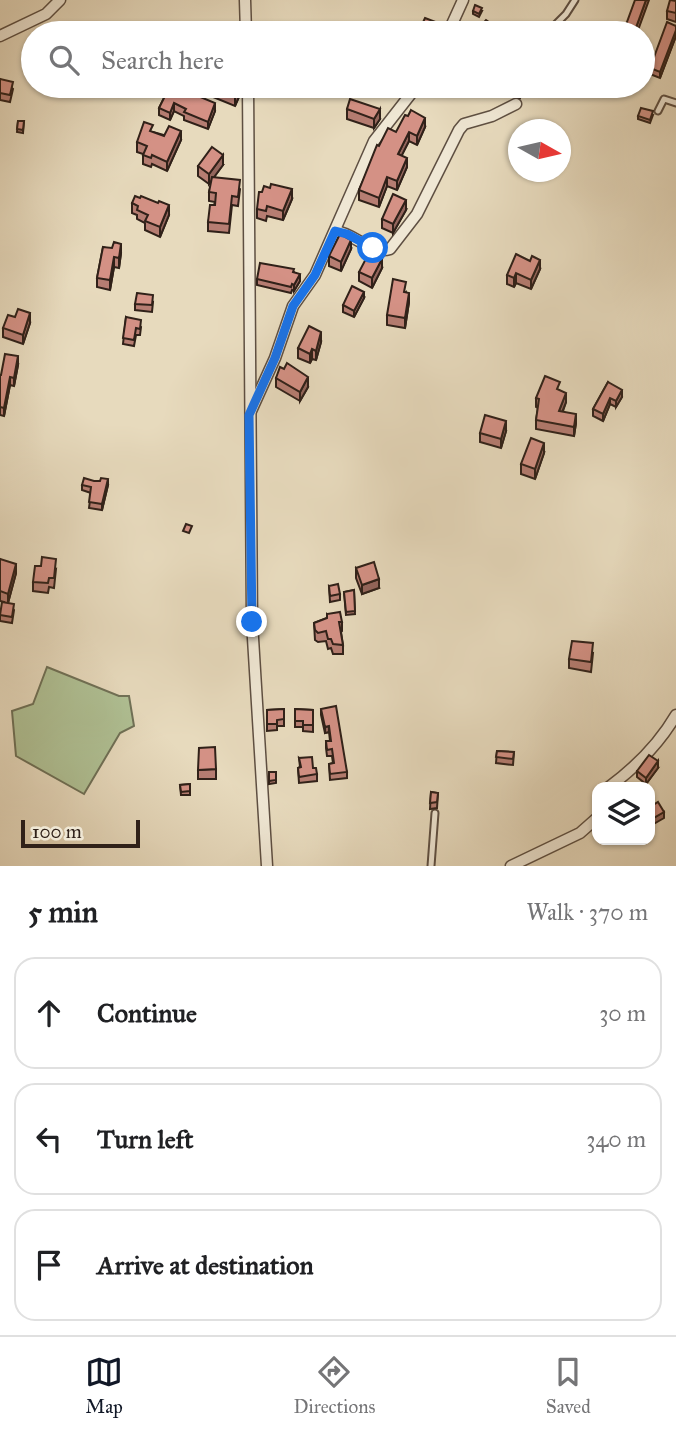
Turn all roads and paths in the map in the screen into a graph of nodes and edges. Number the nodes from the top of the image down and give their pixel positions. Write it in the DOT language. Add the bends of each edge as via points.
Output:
graph roads {
  1 [pos="60,0"];
  2 [pos="245,0"];
  3 [pos="463,0"];
  4 [pos="575,0"];
  5 [pos="33,21"];
  6 [pos="246,21"];
  7 [pos="453,21"];
  8 [pos="559,21"];
  9 [pos="21,27"];
  10 [pos="0,37"];
  11 [pos="248,98"];
  12 [pos="408,98"];
  13 [pos="676,103"];
  14 [pos="516,104"];
  15 [pos="658,111"];
  16 [pos="335,231"];
  17 [pos="249,415"];
  18 [pos="676,715"];
  19 [pos="615,782"];
  20 [pos="435,813"];
  21 [pos="592,822"];
  22 [pos="267,866"];
  23 [pos="431,866"];
  24 [pos="511,866"];
  1 -- 5 [label="street"];
  2 -- 6 [label="street"];
  3 -- 7 [label="street"];
  4 -- 8 [label="lane"];
  9 -- 10 [label="street"];
  11 -- 17 [label="street"];
  12 -- 16 [label="street" via="374,141"];
  13 -- 15 [label="lane" via="664,99"];
  14 -- 16 [label="street" via="492,117 464,124 416,214 390,249 379,250"];
  16 -- 17 [label="street" via="315,275 293,306"];
  17 -- 22 [label="street" via="253,663"];
  18 -- 19 [label="street" via="646,755"];
  20 -- 23 [label="lane"];
  21 -- 24 [label="street" via="580,833"];
}
